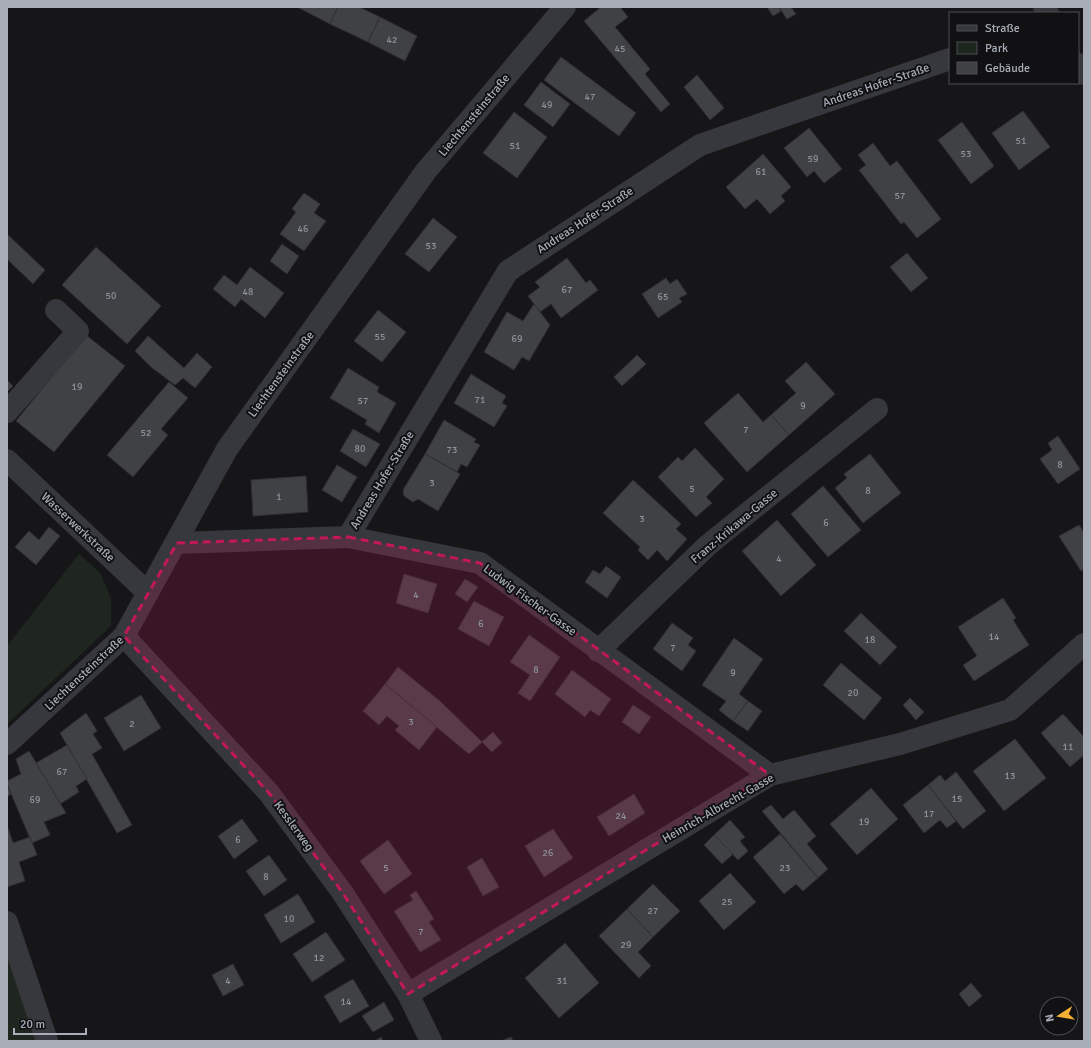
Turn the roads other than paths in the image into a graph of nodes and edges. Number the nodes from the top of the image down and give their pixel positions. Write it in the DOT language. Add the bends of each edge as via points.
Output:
graph roads {
  1 [pos="565,7"];
  2 [pos="949,59"];
  3 [pos="56,310"];
  4 [pos="877,409"];
  5 [pos="7,412"];
  6 [pos="7,460"];
  7 [pos="348,537"];
  8 [pos="177,543"];
  9 [pos="148,593"];
  10 [pos="124,636"];
  11 [pos="1084,644"];
  12 [pos="598,651"];
  13 [pos="7,744"];
  14 [pos="770,775"];
  15 [pos="7,922"];
  16 [pos="408,994"];
  17 [pos="47,1041"];
  18 [pos="431,1041"];
  1 -- 8 [label="street, Liechtensteinstraße" via="426,171 227,449"];
  2 -- 7 [label="street, Andreas Hofer-Straße" via="700,145 508,270"];
  3 -- 5 [label="street" via="78,331"];
  4 -- 12 [label="street, Franz-Krikawa-Gasse" via="708,545"];
  6 -- 9 [label="street, Wasserwerkstraße"];
  7 -- 8 [label="street, Ludwig Fischer-Gasse"];
  7 -- 12 [label="street, Ludwig Fischer-Gasse" via="480,563"];
  8 -- 9 [label="street, Liechtensteinstraße"];
  9 -- 10 [label="street, Liechtensteinstraße"];
  10 -- 13 [label="street, Liechtensteinstraße"];
  10 -- 16 [label="street, Kesslerweg" via="269,793 342,892"];
  11 -- 14 [label="street, Heinrich-Albrecht-Gasse" via="1010,710 900,744"];
  12 -- 14 [label="street, Ludwig Fischer-Gasse"];
  14 -- 16 [label="street, Heinrich-Albrecht-Gasse"];
  15 -- 17 [label="street"];
  16 -- 18 [label="street, Kesslerweg"];
}
